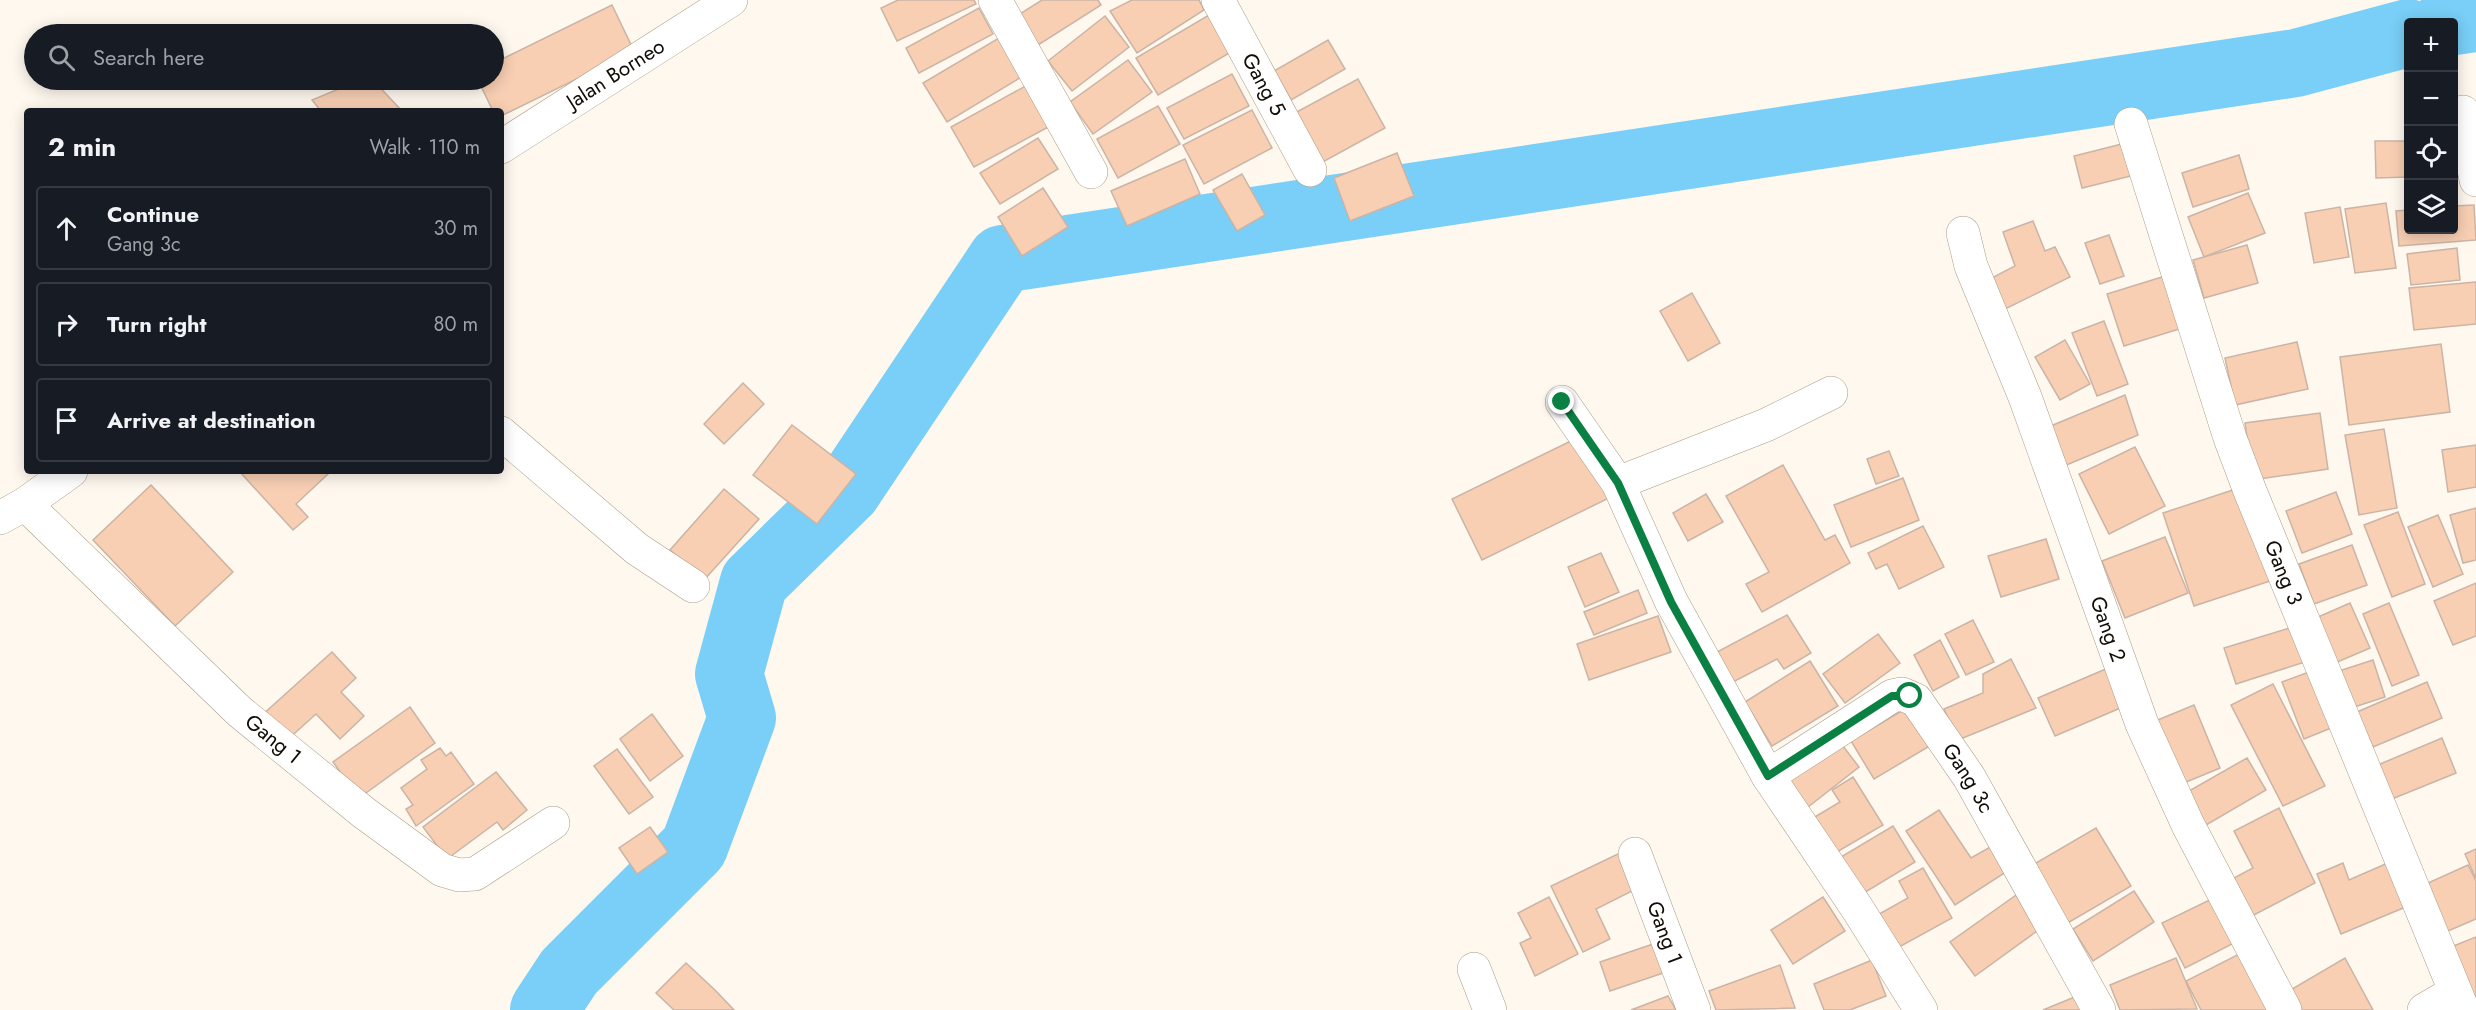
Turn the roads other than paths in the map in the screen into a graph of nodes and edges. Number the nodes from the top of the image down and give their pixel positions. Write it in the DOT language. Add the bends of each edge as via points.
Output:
graph roads {
  1 [pos="731,0"];
  2 [pos="995,0"];
  3 [pos="1218,0"];
  4 [pos="2463,112"];
  5 [pos="2131,124"];
  6 [pos="504,145"];
  7 [pos="1310,170"];
  8 [pos="1091,172"];
  9 [pos="2476,180"];
  10 [pos="1964,232"];
  11 [pos="1832,393"];
  12 [pos="1562,402"];
  13 [pos="504,436"];
  14 [pos="67,474"];
  15 [pos="1618,483"];
  16 [pos="12,511"];
  17 [pos="693,586"];
  18 [pos="1768,776"];
  19 [pos="553,823"];
  20 [pos="1635,854"];
  21 [pos="1474,969"];
  22 [pos="2459,1001"];
  23 [pos="1490,1010"];
  24 [pos="1694,1010"];
  25 [pos="1921,1010"];
  26 [pos="2099,1010"];
  27 [pos="2285,1010"];
  28 [pos="2424,1010"];
  1 -- 6 [label="street, Jalan Borneo"];
  2 -- 8 [label="street"];
  3 -- 7 [label="street, Gang 5"];
  4 -- 9 [label="street"];
  5 -- 22 [label="street, Gang 3" via="2230,438"];
  10 -- 27 [label="street, Gang 2" via="1971,266 2025,397 2142,724 2187,825"];
  11 -- 15 [label="street" via="1766,425"];
  12 -- 15 [label="street"];
  13 -- 17 [label="street" via="637,549"];
  14 -- 16 [label="street"];
  15 -- 18 [label="street" via="1671,602"];
  16 -- 19 [label="street, Gang 1" via="240,712 442,870 475,874"];
  18 -- 25 [label="street"];
  18 -- 26 [label="street, Gang 3c" via="1892,696 1902,694 1916,700 1969,777"];
  20 -- 24 [label="street, Gang 1"];
  21 -- 23 [label="street"];
  22 -- 28 [label="street"];
}
